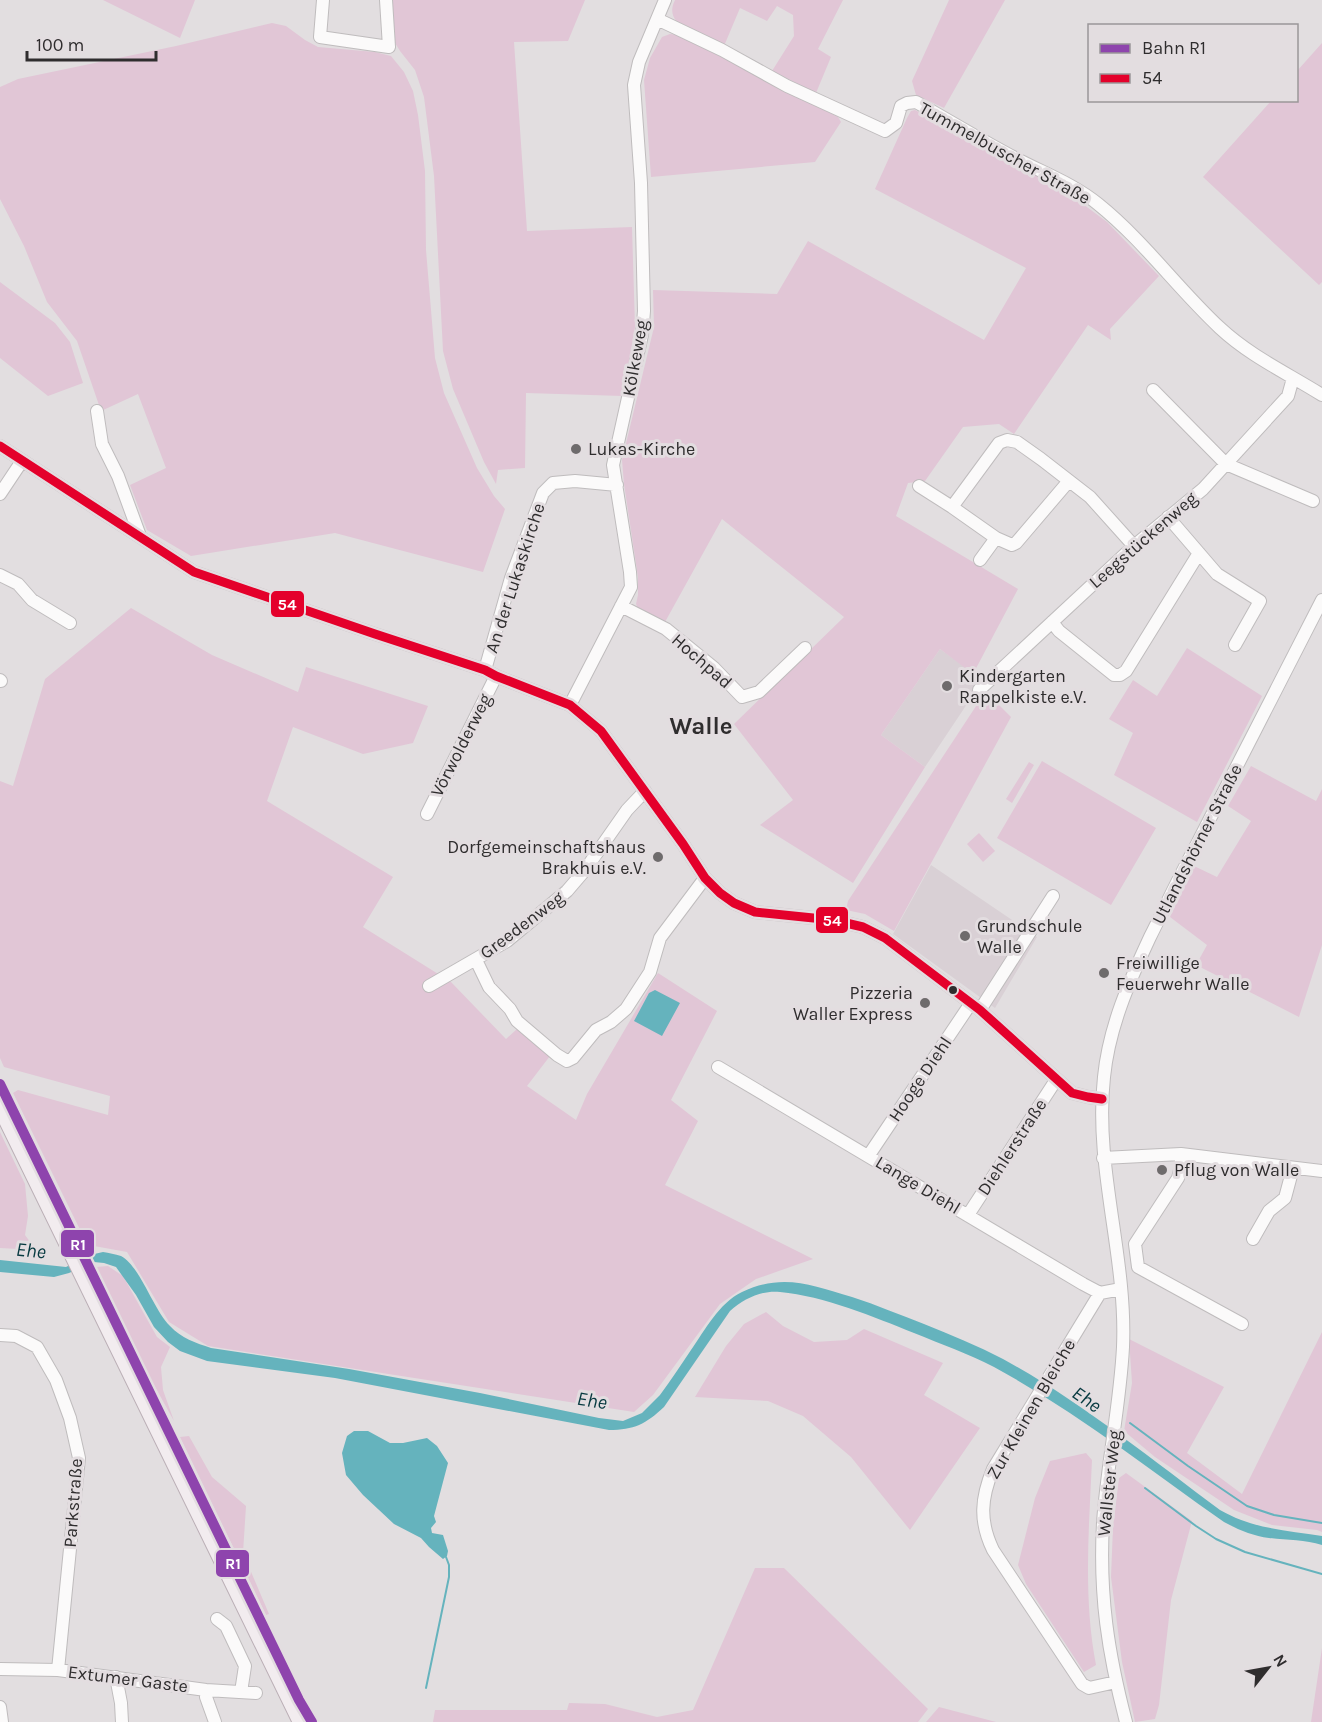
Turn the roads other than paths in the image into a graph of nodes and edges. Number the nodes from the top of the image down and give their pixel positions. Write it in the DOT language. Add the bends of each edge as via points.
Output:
graph roads {
  1 [pos="323,0"];
  2 [pos="386,0"];
  3 [pos="665,0"];
  4 [pos="657,19"];
  5 [pos="1293,378"];
  6 [pos="1153,390"];
  7 [pos="1322,395"];
  8 [pos="97,411"];
  9 [pos="0,446"];
  10 [pos="22,461"];
  11 [pos="1226,464"];
  12 [pos="1068,482"];
  13 [pos="617,485"];
  14 [pos="919,486"];
  15 [pos="0,494"];
  16 [pos="1313,501"];
  17 [pos="952,507"];
  18 [pos="1168,517"];
  19 [pos="140,536"];
  20 [pos="996,538"];
  21 [pos="1134,546"];
  22 [pos="1199,553"];
  23 [pos="980,560"];
  24 [pos="0,575"];
  25 [pos="1322,600"];
  26 [pos="621,606"];
  27 [pos="1052,622"];
  28 [pos="70,623"];
  29 [pos="1235,645"];
  30 [pos="805,648"];
  31 [pos="485,669"];
  32 [pos="496,676"];
  33 [pos="979,690"];
  34 [pos="570,705"];
  35 [pos="645,791"];
  36 [pos="426,814"];
  37 [pos="705,878"];
  38 [pos="1053,896"];
  39 [pos="476,960"];
  40 [pos="429,986"];
  41 [pos="975,1007"];
  42 [pos="718,1067"];
  43 [pos="1056,1080"];
  44 [pos="1102,1099"];
  45 [pos="0,1106"];
  46 [pos="869,1155"];
  47 [pos="1182,1155"];
  48 [pos="1103,1158"];
  49 [pos="1293,1168"];
  50 [pos="1322,1170"];
  51 [pos="968,1215"];
  52 [pos="1253,1239"];
  53 [pos="1121,1289"];
  54 [pos="1100,1293"];
  55 [pos="1242,1324"];
  56 [pos="0,1335"];
  57 [pos="218,1619"];
  58 [pos="0,1669"];
  59 [pos="58,1670"];
  60 [pos="116,1677"];
  61 [pos="1116,1682"];
  62 [pos="206,1690"];
  63 [pos="241,1692"];
  64 [pos="256,1693"];
  65 [pos="0,1707"];
  66 [pos="2,1722"];
  67 [pos="122,1722"];
  68 [pos="215,1722"];
  69 [pos="301,1722"];
  70 [pos="1126,1722"];
  1 -- 2 [label="street" via="320,37 389,47"];
  3 -- 4 [label="street, Kölkeweg"];
  4 -- 5 [label="street, Tummelbuscher Straße" via="885,131 896,123 902,106 916,102 1070,186 1124,226 1221,329"];
  4 -- 13 [label="street, Kölkeweg" via="634,85 644,311 613,465"];
  5 -- 7 [label="street, Tummelbuscher Straße"];
  5 -- 11 [label="street, Leegstückenweg" via="1288,396"];
  6 -- 11 [label="street"];
  8 -- 19 [label="street" via="102,444"];
  9 -- 10 [label="street"];
  10 -- 15 [label="street"];
  10 -- 19 [label="street"];
  11 -- 16 [label="street"];
  11 -- 18 [label="street, Leegstückenweg"];
  12 -- 17 [label="street" via="1017,442 1002,441"];
  12 -- 20 [label="street" via="1016,543 1010,546"];
  12 -- 21 [label="street" via="1090,497"];
  13 -- 26 [label="street, Kölkeweg" via="631,587"];
  13 -- 31 [label="street, An der Lukaskirche" via="553,483 543,493 511,578"];
  14 -- 17 [label="street"];
  17 -- 20 [label="street"];
  18 -- 21 [label="street, Leegstückenweg"];
  18 -- 22 [label="street"];
  19 -- 31 [label="street" via="194,572"];
  20 -- 23 [label="street"];
  21 -- 27 [label="street, Leegstückenweg"];
  22 -- 27 [label="street" via="1120,675 1114,675"];
  22 -- 29 [label="street" via="1217,574 1260,602"];
  24 -- 28 [label="street"];
  25 -- 44 [label="street, Utlandshörner Straße" via="1138,964 1114,1026"];
  26 -- 30 [label="street, Hochpad" via="666,630 714,668 742,697 759,692"];
  26 -- 34 [label="street, Kölkeweg"];
  27 -- 33 [label="street, Leegstückenweg"];
  31 -- 32 [label="street"];
  32 -- 34 [label="street"];
  32 -- 36 [label="street, Vörwolderweg"];
  34 -- 35 [label="street" via="601,731"];
  35 -- 37 [label="street"];
  35 -- 39 [label="street, Greedenweg" via="567,891"];
  37 -- 39 [label="street" via="660,938 650,972 626,1009 596,1030 567,1061 517,1021 489,987"];
  37 -- 41 [label="street" via="734,903 755,912 863,927 885,938"];
  38 -- 41 [label="street, Hooge Diehl"];
  39 -- 40 [label="street, Greedenweg"];
  41 -- 43 [label="street"];
  41 -- 46 [label="street, Hooge Diehl"];
  42 -- 46 [label="street, Lange Diehl"];
  43 -- 44 [label="street" via="1072,1093"];
  43 -- 51 [label="street, Diehlerstraße"];
  44 -- 48 [label="street, Wallster Weg"];
  45 -- 69 [label="main road"];
  46 -- 51 [label="street, Lange Diehl"];
  47 -- 48 [label="street"];
  47 -- 49 [label="street"];
  47 -- 55 [label="street" via="1178,1178 1135,1244 1138,1267"];
  48 -- 53 [label="street, Wallster Weg"];
  49 -- 50 [label="street"];
  49 -- 52 [label="street" via="1285,1198 1269,1212"];
  51 -- 54 [label="street, Lange Diehl"];
  53 -- 54 [label="street"];
  53 -- 61 [label="street, Wallster Weg" via="1123,1344 1103,1524 1102,1570 1104,1612"];
  54 -- 61 [label="street, Zur Kleinen Bleiche" via="993,1469 982,1509 993,1550 1082,1684 1089,1688"];
  56 -- 59 [label="street, Parkstraße" via="16,1335 37,1347 56,1380 79,1458"];
  57 -- 63 [label="street" via="226,1626 245,1666"];
  58 -- 59 [label="street, Extumer Gaste"];
  59 -- 60 [label="street, Extumer Gaste"];
  60 -- 62 [label="street, Extumer Gaste"];
  60 -- 67 [label="street"];
  61 -- 70 [label="street, Wallster Weg"];
  62 -- 63 [label="street, Extumer Gaste"];
  62 -- 68 [label="street"];
  63 -- 64 [label="street, Extumer Gaste"];
  65 -- 66 [label="street"];
}
